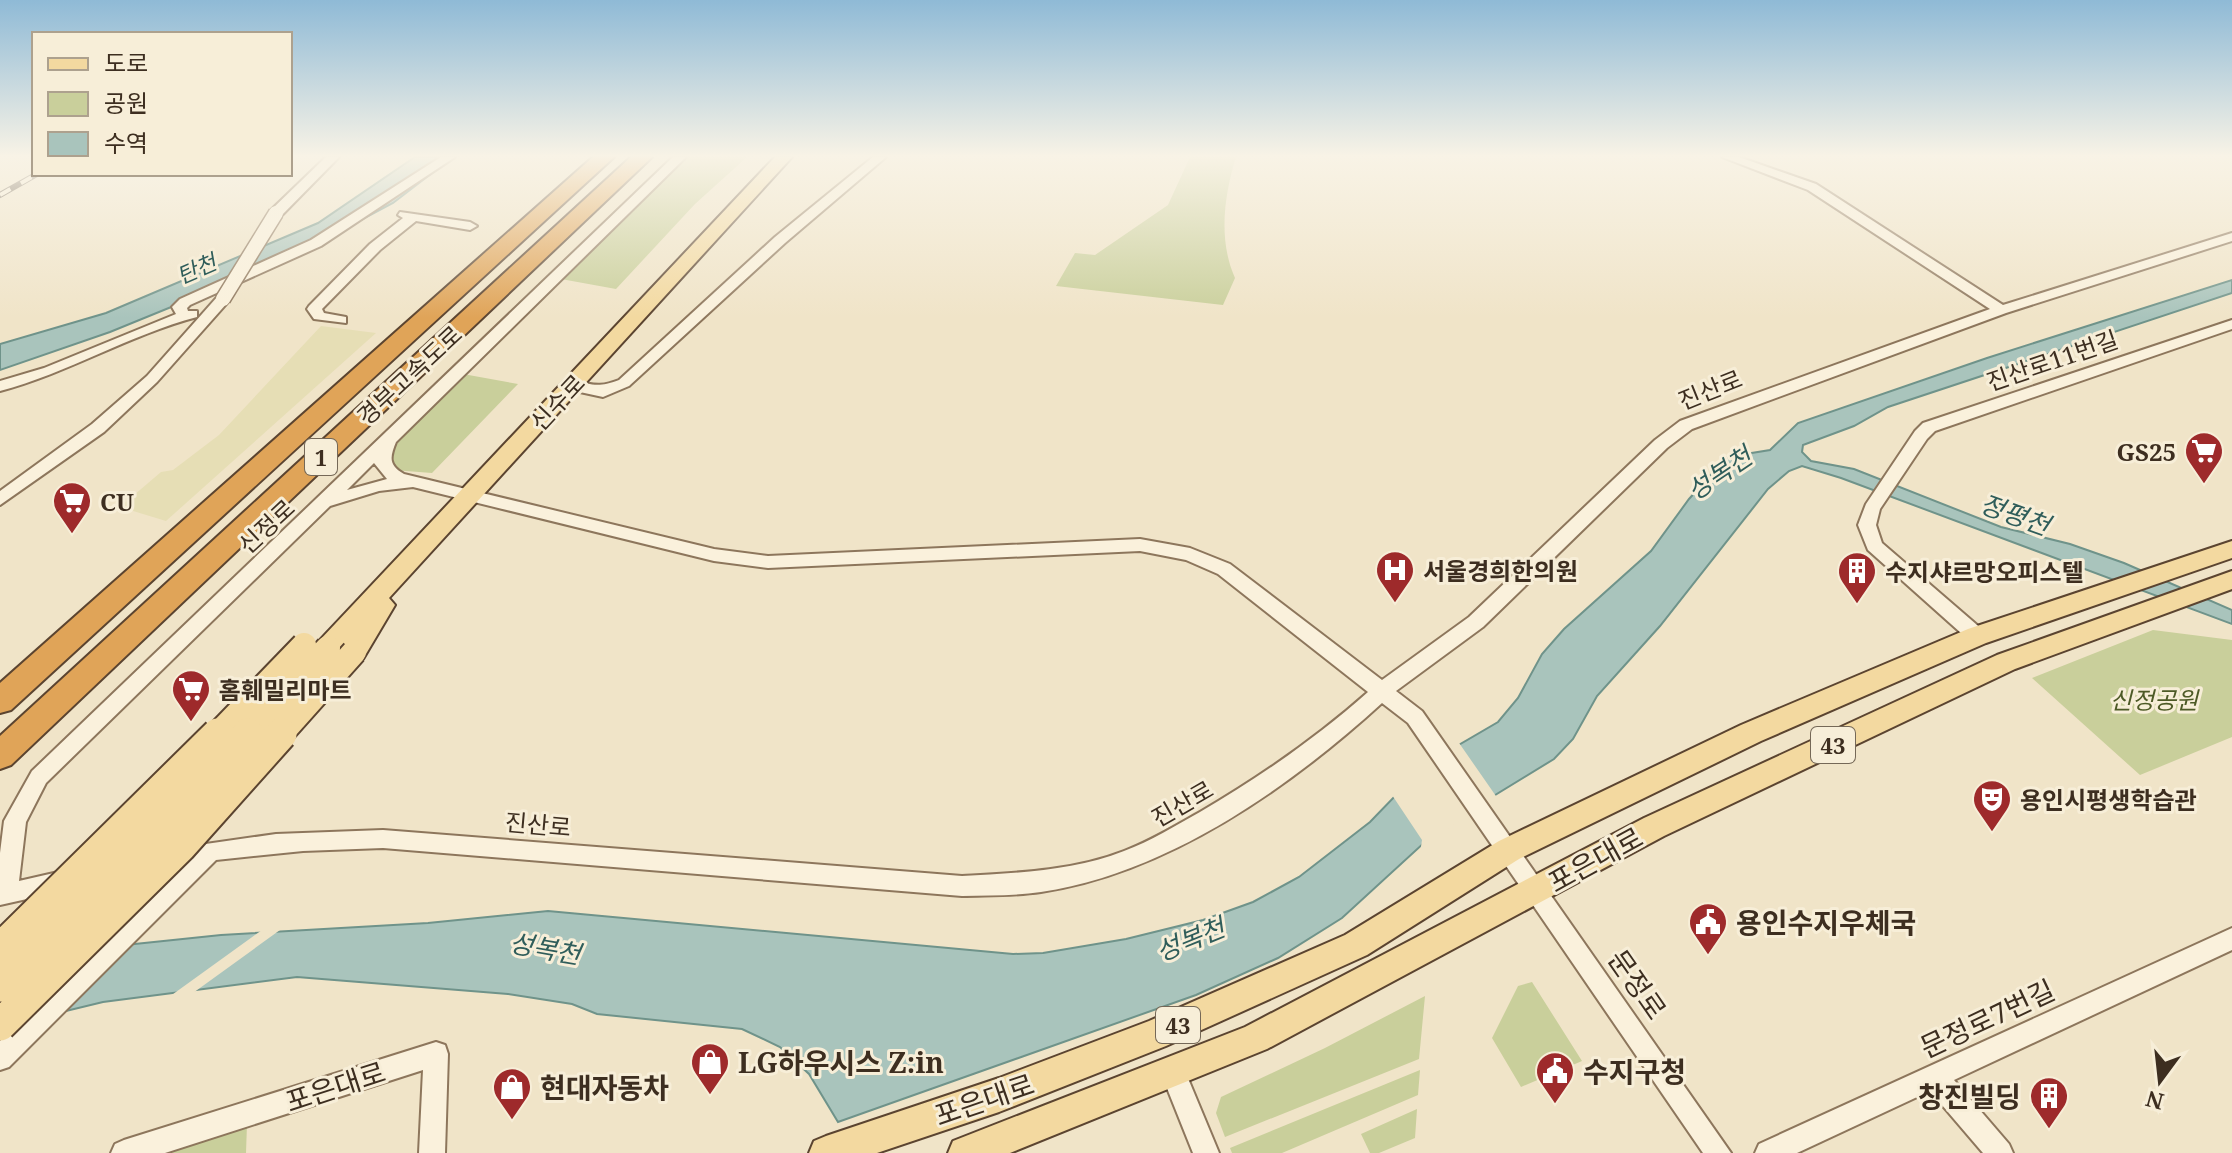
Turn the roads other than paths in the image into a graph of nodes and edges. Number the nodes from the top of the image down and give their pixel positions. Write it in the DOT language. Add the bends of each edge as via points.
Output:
graph roads {
  1 [pos="278,211"];
  2 [pos="366,211"];
  3 [pos="544,211"];
  4 [pos="584,211"];
  5 [pos="625,211"];
  6 [pos="734,211"];
  7 [pos="815,211"];
  8 [pos="1849,211"];
  9 [pos="470,226"];
  10 [pos="2232,237"];
  11 [pos="219,304"];
  12 [pos="2001,310"];
  13 [pos="184,316"];
  14 [pos="341,320"];
  15 [pos="2231,326"];
  16 [pos="0,386"];
  17 [pos="571,386"];
  18 [pos="388,442"];
  19 [pos="419,483"];
  20 [pos="470,496"];
  21 [pos="0,499"];
  22 [pos="319,509"];
  23 [pos="2232,549"];
  24 [pos="409,562"];
  25 [pos="2221,584"];
  26 [pos="1977,636"];
  27 [pos="328,648"];
  28 [pos="1383,690"];
  29 [pos="0,701"];
  30 [pos="0,756"];
  31 [pos="1509,850"];
  32 [pos="211,851"];
  33 [pos="1537,891"];
  34 [pos="3,893"];
  35 [pos="2232,939"];
  36 [pos="0,949"];
  37 [pos="0,986"];
  38 [pos="0,1025"];
  39 [pos="0,1058"];
  40 [pos="1173,1073"];
  41 [pos="1934,1076"];
  42 [pos="1002,1146"];
  43 [pos="135,1151"];
  44 [pos="432,1153"];
  45 [pos="826,1153"];
  46 [pos="965,1153"];
  47 [pos="1206,1153"];
  48 [pos="1718,1153"];
  49 [pos="1768,1153"];
  50 [pos="2000,1153"];
  1 -- 11 [label="street, bridge"];
  2 -- 13 [label="street" via="316,243 185,302 179,307"];
  3 -- 29 [label="highway, 경부고속도로 / 1"];
  4 -- 30 [label="highway, 경부고속도로 / 1"];
  5 -- 18 [label="street, 신정로"];
  6 -- 17 [label="main road, 신수로"];
  7 -- 17 [label="street" via="624,383 603,392"];
  8 -- 12 [label="street"];
  9 -- 14 [label="street" via="408,216 314,309 319,316"];
  10 -- 12 [label="street, 진산로"];
  11 -- 13 [label="street"];
  11 -- 21 [label="street" via="152,379 98,428"];
  12 -- 28 [label="street, 진산로" via="1686,425 1476,622"];
  13 -- 16 [label="street"];
  15 -- 26 [label="street, 진산로11번길" via="1929,427 1876,501 1867,525 1874,546"];
  17 -- 20 [label="main road, 신수로"];
  18 -- 19 [label="street" via="381,456 385,472"];
  18 -- 22 [label="street, 신정로"];
  19 -- 20 [label="street, 문정로"];
  19 -- 22 [label="street" via="377,485"];
  20 -- 24 [label="main road, 신수로"];
  20 -- 28 [label="street, 문정로" via="714,555 768,562 1117,545 1173,550 1238,578"];
  22 -- 34 [label="street, 신정로" via="39,777 15,821"];
  23 -- 26 [label="main road, 포은대로 / 43"];
  24 -- 27 [label="main road"];
  24 -- 27 [label="main road"];
  25 -- 33 [label="main road, 포은대로 / 43" via="2006,662 1654,827"];
  26 -- 31 [label="main road, 포은대로 / 43" via="1751,733"];
  27 -- 36 [label="main road, bridge" via="154,800"];
  27 -- 37 [label="main road, bridge" via="132,859"];
  27 -- 38 [label="main road, bridge" via="181,846"];
  28 -- 31 [label="street, 문정로" via="1415,717"];
  28 -- 32 [label="street, 진산로" via="1268,783 1172,839 1126,861 1041,882 962,886 383,839 310,839"];
  31 -- 33 [label="street, 문정로"];
  31 -- 45 [label="main road, 포은대로 / 43" via="1356,945 1242,997 999,1095"];
  32 -- 34 [label="street, 진산로"];
  32 -- 39 [label="street"];
  33 -- 40 [label="main road, 포은대로 / 43" via="1256,1038"];
  33 -- 48 [label="street, 문정로"];
  35 -- 41 [label="street, 문정로7번길"];
  40 -- 42 [label="main road, 포은대로 / 43"];
  40 -- 47 [label="street"];
  41 -- 49 [label="street, 문정로7번길"];
  41 -- 50 [label="street"];
  42 -- 46 [label="main road, 포은대로 / 43"];
  43 -- 44 [label="street, 포은대로" via="436,1054"];
}
